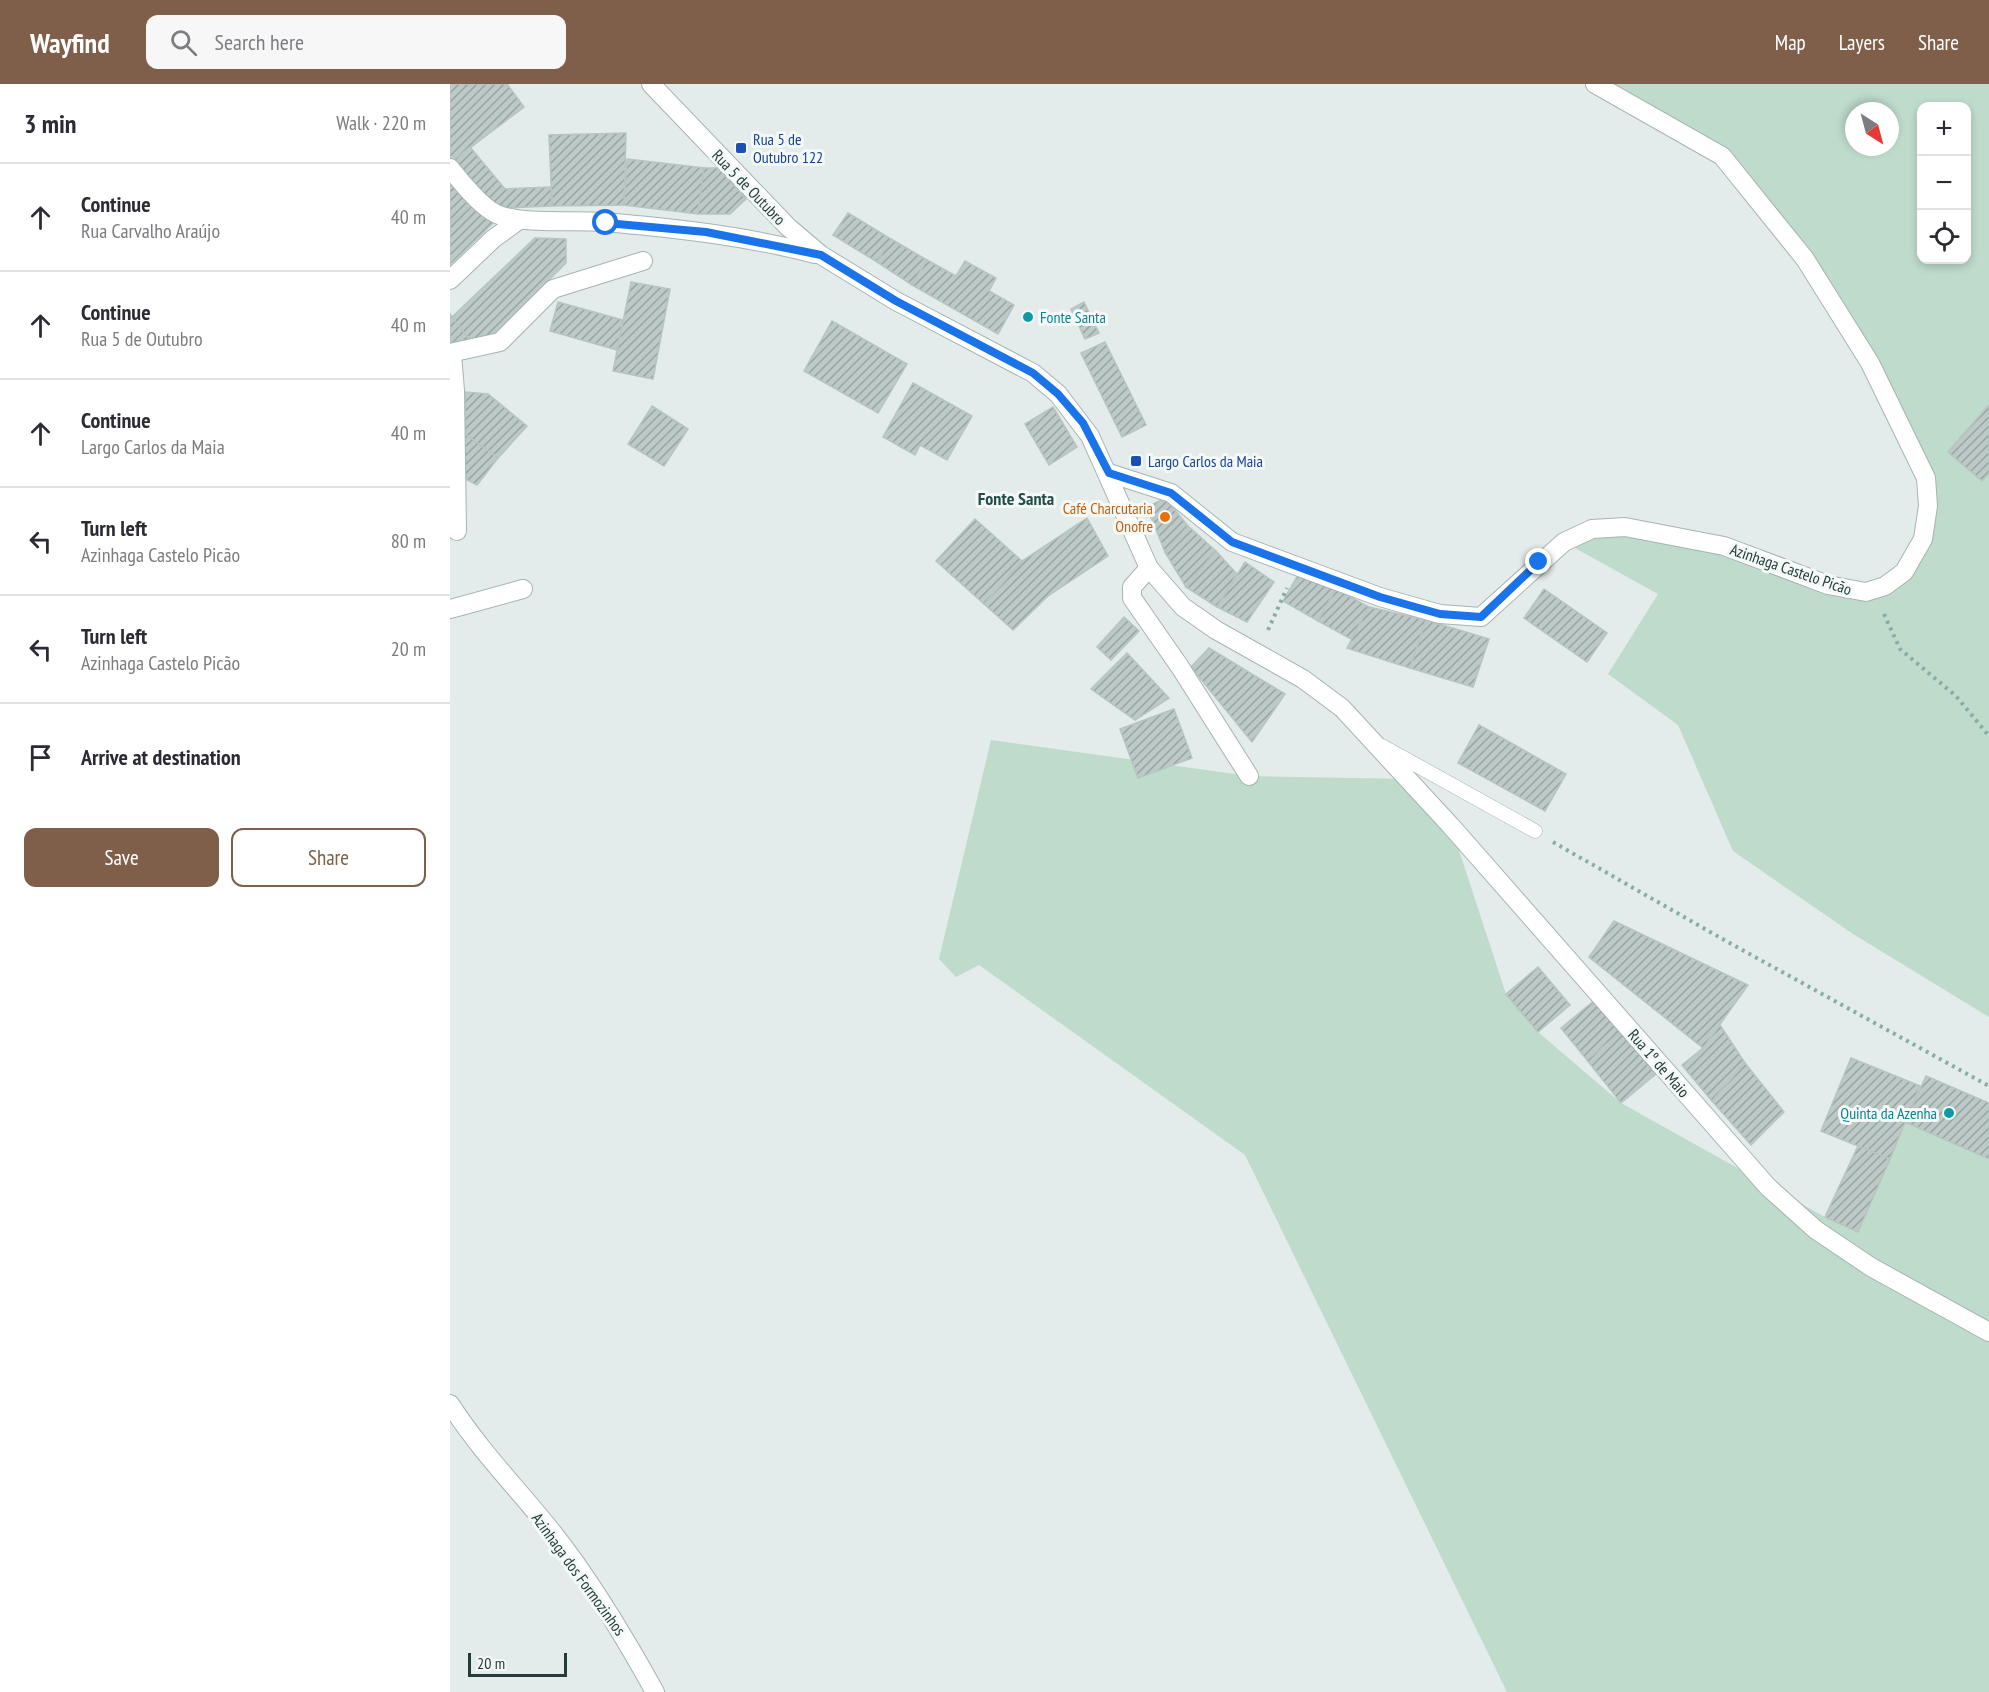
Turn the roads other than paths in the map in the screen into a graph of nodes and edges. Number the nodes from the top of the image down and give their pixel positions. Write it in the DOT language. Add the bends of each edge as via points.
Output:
graph roads {
  1 [pos="651,84"];
  2 [pos="1595,84"];
  3 [pos="451,170"];
  4 [pos="519,220"];
  5 [pos="821,255"];
  6 [pos="643,261"];
  7 [pos="450,280"];
  8 [pos="451,353"];
  9 [pos="1109,473"];
  10 [pos="457,531"];
  11 [pos="1149,568"];
  12 [pos="523,590"];
  13 [pos="450,609"];
  14 [pos="1374,741"];
  15 [pos="1249,777"];
  16 [pos="1535,831"];
  17 [pos="1989,1332"];
  18 [pos="450,1404"];
  19 [pos="655,1692"];
  1 -- 5 [label="street, Rua 5 de Outubro" via="788,227"];
  2 -- 9 [label="street, Azinhaga Castelo Picão" via="1722,156 1805,259 1870,363 1920,465 1929,492 1927,520 1918,551 1904,572 1874,591 1843,590 1724,546 1625,526 1592,530 1564,542 1481,617 1440,614 1390,600 1232,542 1171,493"];
  3 -- 4 [label="street" via="496,215"];
  4 -- 5 [label="street" via="561,219 706,232"];
  4 -- 7 [label="street"];
  5 -- 9 [label="street, Rua 5 de Outubro" via="896,301 1033,373 1083,423"];
  6 -- 8 [label="street" via="553,289 500,342"];
  8 -- 10 [label="street"];
  9 -- 11 [label="street"];
  11 -- 14 [label="street" via="1183,607 1215,630 1303,679 1342,708"];
  11 -- 15 [label="street" via="1132,587 1132,598"];
  12 -- 13 [label="street"];
  14 -- 16 [label="lane"];
  14 -- 17 [label="street, Rua 1º de Maio" via="1768,1187 1816,1230 1871,1267"];
  18 -- 19 [label="street, Azinhaga dos Formozinhos" via="500,1472 554,1534 623,1635"];
}
